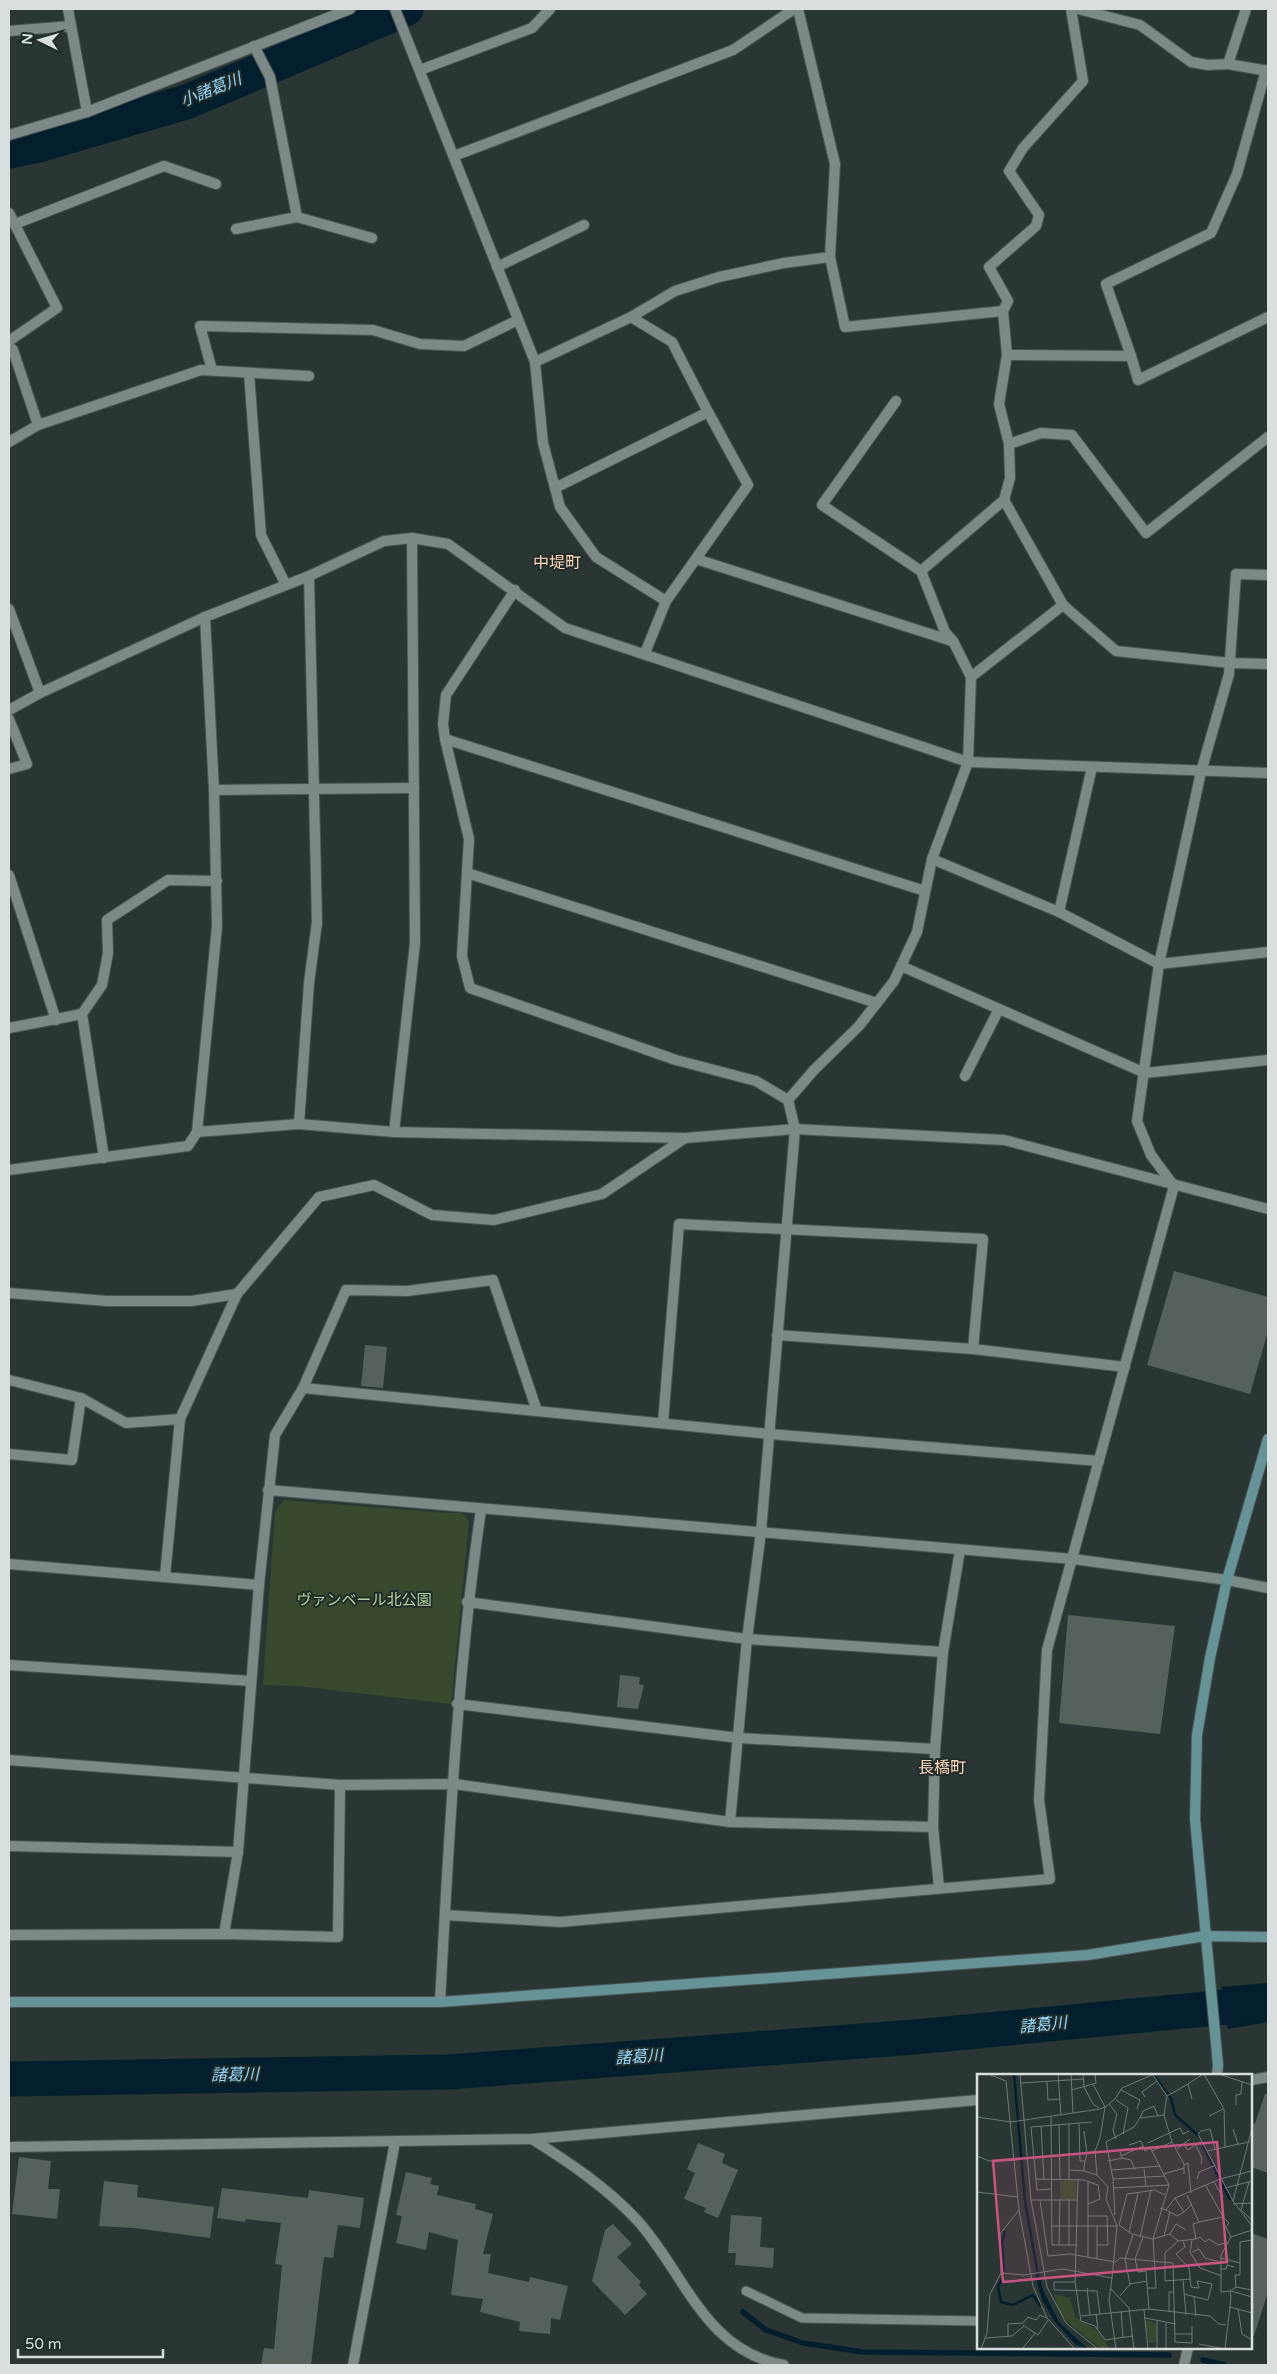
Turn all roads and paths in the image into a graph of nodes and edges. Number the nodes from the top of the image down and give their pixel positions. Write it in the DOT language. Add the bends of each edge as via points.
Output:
graph roads {
  1 [pos="68,9"];
  2 [pos="350,9"];
  3 [pos="395,9"];
  4 [pos="550,9"];
  5 [pos="794,9"];
  6 [pos="798,9"];
  7 [pos="1071,9"];
  8 [pos="1078,9"];
  9 [pos="1246,9"];
  10 [pos="70,26"];
  11 [pos="9,31"];
  12 [pos="256,51"];
  13 [pos="1228,64"];
  14 [pos="420,70"];
  15 [pos="1267,70"];
  16 [pos="87,112"];
  17 [pos="9,135"];
  18 [pos="454,156"];
  19 [pos="216,184"];
  20 [pos="9,213"];
  21 [pos="297,217"];
  22 [pos="14,224"];
  23 [pos="584,225"];
  24 [pos="236,229"];
  25 [pos="372,238"];
  26 [pos="830,257"];
  27 [pos="497,267"];
  28 [pos="1003,311"];
  29 [pos="631,317"];
  30 [pos="1268,317"];
  31 [pos="518,320"];
  32 [pos="9,341"];
  33 [pos="9,346"];
  34 [pos="1007,355"];
  35 [pos="1131,356"];
  36 [pos="535,362"];
  37 [pos="212,370"];
  38 [pos="249,373"];
  39 [pos="309,376"];
  40 [pos="896,401"];
  41 [pos="708,412"];
  42 [pos="38,425"];
  43 [pos="1268,437"];
  44 [pos="9,442"];
  45 [pos="1009,444"];
  46 [pos="555,488"];
  47 [pos="1004,500"];
  48 [pos="412,538"];
  49 [pos="696,559"];
  50 [pos="921,571"];
  51 [pos="309,576"];
  52 [pos="1268,576"];
  53 [pos="286,585"];
  54 [pos="515,590"];
  55 [pos="666,601"];
  56 [pos="1063,605"];
  57 [pos="9,609"];
  58 [pos="205,617"];
  59 [pos="953,641"];
  60 [pos="645,653"];
  61 [pos="1230,663"];
  62 [pos="1268,664"];
  63 [pos="971,677"];
  64 [pos="40,693"];
  65 [pos="9,710"];
  66 [pos="9,719"];
  67 [pos="445,738"];
  68 [pos="968,762"];
  69 [pos="1092,767"];
  70 [pos="9,770"];
  71 [pos="1201,772"];
  72 [pos="1268,773"];
  73 [pos="414,788"];
  74 [pos="214,790"];
  75 [pos="314,790"];
  76 [pos="932,859"];
  77 [pos="467,873"];
  78 [pos="9,875"];
  79 [pos="217,881"];
  80 [pos="925,891"];
  81 [pos="1059,912"];
  82 [pos="1268,952"];
  83 [pos="1158,964"];
  84 [pos="901,966"];
  85 [pos="877,1004"];
  86 [pos="999,1009"];
  87 [pos="82,1014"];
  88 [pos="56,1020"];
  89 [pos="9,1028"];
  90 [pos="1268,1060"];
  91 [pos="1145,1073"];
  92 [pos="965,1076"];
  93 [pos="788,1100"];
  94 [pos="298,1124"];
  95 [pos="795,1129"];
  96 [pos="197,1132"];
  97 [pos="394,1132"];
  98 [pos="686,1138"];
  99 [pos="104,1158"];
  100 [pos="9,1170"];
  101 [pos="1174,1186"];
  102 [pos="1268,1209"];
  103 [pos="786,1230"];
  104 [pos="9,1293"];
  105 [pos="237,1294"];
  106 [pos="777,1335"];
  107 [pos="973,1349"];
  108 [pos="1125,1367"];
  109 [pos="9,1380"];
  110 [pos="302,1388"];
  111 [pos="81,1398"];
  112 [pos="537,1411"];
  113 [pos="180,1419"];
  114 [pos="663,1423"];
  115 [pos="769,1434"];
  116 [pos="1268,1439"];
  117 [pos="9,1454"];
  118 [pos="1098,1461"];
  119 [pos="268,1490"];
  120 [pos="480,1510"];
  121 [pos="761,1532"];
  122 [pos="960,1550"];
  123 [pos="1073,1559"];
  124 [pos="9,1564"];
  125 [pos="166,1576"];
  126 [pos="1227,1580"];
  127 [pos="259,1585"];
  128 [pos="1268,1588"];
  129 [pos="467,1602"];
  130 [pos="746,1639"];
  131 [pos="943,1652"];
  132 [pos="9,1664"];
  133 [pos="251,1681"];
  134 [pos="457,1704"];
  135 [pos="739,1738"];
  136 [pos="935,1749"];
  137 [pos="9,1760"];
  138 [pos="243,1776"];
  139 [pos="340,1784"];
  140 [pos="454,1784"];
  141 [pos="730,1822"];
  142 [pos="933,1827"];
  143 [pos="9,1846"];
  144 [pos="238,1852"];
  145 [pos="939,1887"];
  146 [pos="445,1915"];
  147 [pos="224,1934"];
  148 [pos="9,1935"];
  149 [pos="1205,1936"];
  150 [pos="1268,1937"];
  151 [pos="9,2002"];
  152 [pos="440,2002"];
  153 [pos="1217,2070"];
  154 [pos="1268,2077"];
  155 [pos="1252,2080"];
  156 [pos="977,2100"];
  157 [pos="532,2139"];
  158 [pos="395,2142"];
  159 [pos="9,2147"];
  160 [pos="746,2291"];
  161 [pos="977,2321"];
  162 [pos="1188,2349"];
  163 [pos="353,2365"];
  164 [pos="784,2365"];
  165 [pos="1184,2365"];
  1 -- 10 [label="street"];
  2 -- 12 [label="street"];
  3 -- 14 [label="street"];
  4 -- 14 [label="street" via="532,28"];
  5 -- 18 [label="street" via="733,50"];
  6 -- 26 [label="street" via="836,164"];
  7 -- 28 [label="street" via="1083,81 1022,148 1009,171 1039,215 1036,226 989,267 1008,301"];
  8 -- 13 [label="street" via="1140,24 1191,62"];
  9 -- 13 [label="street"];
  10 -- 11 [label="street"];
  10 -- 16 [label="street"];
  12 -- 16 [label="street"];
  12 -- 21 [label="street" via="270,77"];
  13 -- 15 [label="street"];
  14 -- 18 [label="street"];
  15 -- 35 [label="street" via="1237,174 1211,233 1106,284"];
  16 -- 17 [label="street"];
  18 -- 27 [label="street"];
  19 -- 22 [label="street" via="164,166"];
  20 -- 22 [label="street"];
  21 -- 24 [label="street"];
  21 -- 25 [label="street"];
  22 -- 32 [label="street" via="57,308"];
  23 -- 27 [label="street"];
  26 -- 28 [label="street" via="845,326"];
  26 -- 29 [label="street" via="784,262 719,277 675,291"];
  27 -- 31 [label="street"];
  28 -- 34 [label="street"];
  29 -- 36 [label="street"];
  29 -- 41 [label="street" via="672,342"];
  30 -- 35 [label="street" via="1138,380"];
  31 -- 36 [label="street"];
  31 -- 37 [label="street" via="464,346 420,344 373,330 200,326"];
  33 -- 42 [label="street"];
  34 -- 35 [label="street"];
  34 -- 45 [label="street" via="999,404"];
  36 -- 46 [label="street" via="543,443"];
  37 -- 38 [label="street"];
  37 -- 42 [label="street" via="201,370"];
  38 -- 39 [label="street"];
  38 -- 53 [label="street" via="261,535"];
  40 -- 50 [label="street" via="822,505"];
  41 -- 46 [label="street"];
  41 -- 49 [label="street" via="748,485"];
  42 -- 44 [label="street"];
  43 -- 45 [label="street" via="1146,533 1072,435 1041,433"];
  45 -- 47 [label="street" via="1010,478"];
  46 -- 55 [label="street" via="560,507 596,557"];
  47 -- 50 [label="street"];
  47 -- 56 [label="street"];
  48 -- 51 [label="street" via="384,541"];
  48 -- 54 [label="street" via="448,544"];
  48 -- 73 [label="street"];
  49 -- 55 [label="street"];
  49 -- 59 [label="street"];
  50 -- 59 [label="street" via="945,632"];
  51 -- 53 [label="street"];
  51 -- 75 [label="street"];
  52 -- 61 [label="street" via="1236,574"];
  53 -- 58 [label="street"];
  54 -- 60 [label="street" via="565,628"];
  54 -- 67 [label="street" via="446,695"];
  55 -- 60 [label="street"];
  56 -- 61 [label="street" via="1116,651"];
  56 -- 63 [label="street"];
  57 -- 64 [label="street"];
  58 -- 64 [label="street"];
  58 -- 74 [label="street"];
  59 -- 63 [label="street"];
  60 -- 68 [label="street"];
  61 -- 62 [label="street"];
  61 -- 71 [label="street"];
  63 -- 68 [label="street"];
  64 -- 65 [label="street"];
  66 -- 70 [label="street" via="27,764"];
  67 -- 77 [label="street" via="469,839"];
  67 -- 80 [label="street"];
  68 -- 69 [label="street"];
  68 -- 76 [label="street"];
  69 -- 71 [label="street"];
  69 -- 81 [label="street"];
  71 -- 72 [label="street"];
  71 -- 83 [label="street"];
  73 -- 75 [label="street"];
  73 -- 97 [label="street" via="415,943"];
  74 -- 75 [label="street"];
  74 -- 79 [label="street"];
  75 -- 94 [label="street" via="317,922 308,984"];
  76 -- 80 [label="street"];
  76 -- 81 [label="street"];
  77 -- 85 [label="street"];
  77 -- 93 [label="street" via="462,956 470,988 676,1060 756,1081"];
  78 -- 88 [label="street"];
  79 -- 87 [label="street" via="168,880 107,920 108,953 102,985"];
  79 -- 96 [label="street" via="218,926"];
  80 -- 84 [label="street" via="917,932"];
  81 -- 83 [label="street"];
  82 -- 83 [label="street"];
  83 -- 91 [label="street"];
  84 -- 85 [label="street"];
  84 -- 86 [label="street"];
  85 -- 93 [label="street"];
  86 -- 91 [label="street"];
  86 -- 92 [label="street"];
  87 -- 88 [label="street"];
  87 -- 99 [label="street"];
  88 -- 89 [label="street"];
  90 -- 91 [label="street"];
  91 -- 101 [label="street" via="1137,1121 1150,1155"];
  93 -- 95 [label="street"];
  94 -- 96 [label="street"];
  94 -- 97 [label="street"];
  95 -- 98 [label="street"];
  95 -- 101 [label="street" via="1004,1140"];
  95 -- 103 [label="street"];
  96 -- 99 [label="street" via="188,1146"];
  97 -- 98 [label="street"];
  98 -- 105 [label="street" via="602,1194 494,1220 432,1215 374,1185 319,1197"];
  99 -- 100 [label="street"];
  101 -- 102 [label="street"];
  101 -- 108 [label="street"];
  103 -- 106 [label="street"];
  103 -- 107 [label="street" via="983,1239"];
  103 -- 114 [label="street" via="679,1224"];
  104 -- 105 [label="street" via="107,1301 191,1301"];
  105 -- 113 [label="street"];
  106 -- 107 [label="street"];
  106 -- 115 [label="street"];
  107 -- 108 [label="street"];
  108 -- 118 [label="street"];
  109 -- 111 [label="street"];
  110 -- 112 [label="street"];
  110 -- 112 [label="street" via="346,1290 407,1291 493,1280"];
  110 -- 119 [label="street" via="276,1435"];
  111 -- 113 [label="street" via="126,1423"];
  111 -- 117 [label="street" via="72,1460"];
  112 -- 114 [label="street"];
  113 -- 125 [label="street"];
  114 -- 115 [label="street"];
  115 -- 118 [label="street"];
  115 -- 121 [label="street"];
  116 -- 126 [label="street"];
  118 -- 123 [label="street"];
  119 -- 120 [label="street"];
  119 -- 127 [label="street"];
  120 -- 121 [label="street"];
  120 -- 129 [label="street"];
  121 -- 122 [label="street"];
  121 -- 130 [label="street"];
  122 -- 123 [label="street"];
  122 -- 131 [label="street"];
  123 -- 126 [label="street"];
  123 -- 145 [label="street" via="1047,1650 1039,1800 1050,1879"];
  124 -- 125 [label="street"];
  125 -- 127 [label="street"];
  126 -- 128 [label="street"];
  126 -- 149 [label="street" via="1197,1735 1195,1819"];
  127 -- 133 [label="street"];
  129 -- 130 [label="street"];
  129 -- 134 [label="street"];
  130 -- 131 [label="street"];
  130 -- 135 [label="street"];
  131 -- 136 [label="street"];
  132 -- 133 [label="street"];
  133 -- 138 [label="street"];
  134 -- 135 [label="street"];
  134 -- 140 [label="street"];
  135 -- 136 [label="street"];
  135 -- 141 [label="street"];
  136 -- 142 [label="street"];
  137 -- 138 [label="street"];
  138 -- 139 [label="street"];
  138 -- 144 [label="street"];
  139 -- 140 [label="street"];
  139 -- 147 [label="street" via="338,1937"];
  140 -- 141 [label="street"];
  140 -- 146 [label="street"];
  141 -- 142 [label="street"];
  142 -- 145 [label="street"];
  143 -- 144 [label="street"];
  144 -- 147 [label="street"];
  145 -- 146 [label="street" via="560,1922"];
  146 -- 152 [label="street"];
  147 -- 148 [label="street"];
  149 -- 150 [label="street"];
  149 -- 152 [label="street" via="1088,1955"];
  149 -- 153 [label="street"];
  151 -- 152 [label="street"];
  154 -- 155 [label="street"];
  156 -- 157 [label="street"];
  157 -- 158 [label="street"];
  157 -- 164 [label="street" via="576,2167 638,2222 704,2316 734,2345 768,2362"];
  158 -- 159 [label="street"];
  158 -- 163 [label="street"];
  160 -- 161 [label="lane" via="802,2318"];
  162 -- 165 [label="street"];
}
